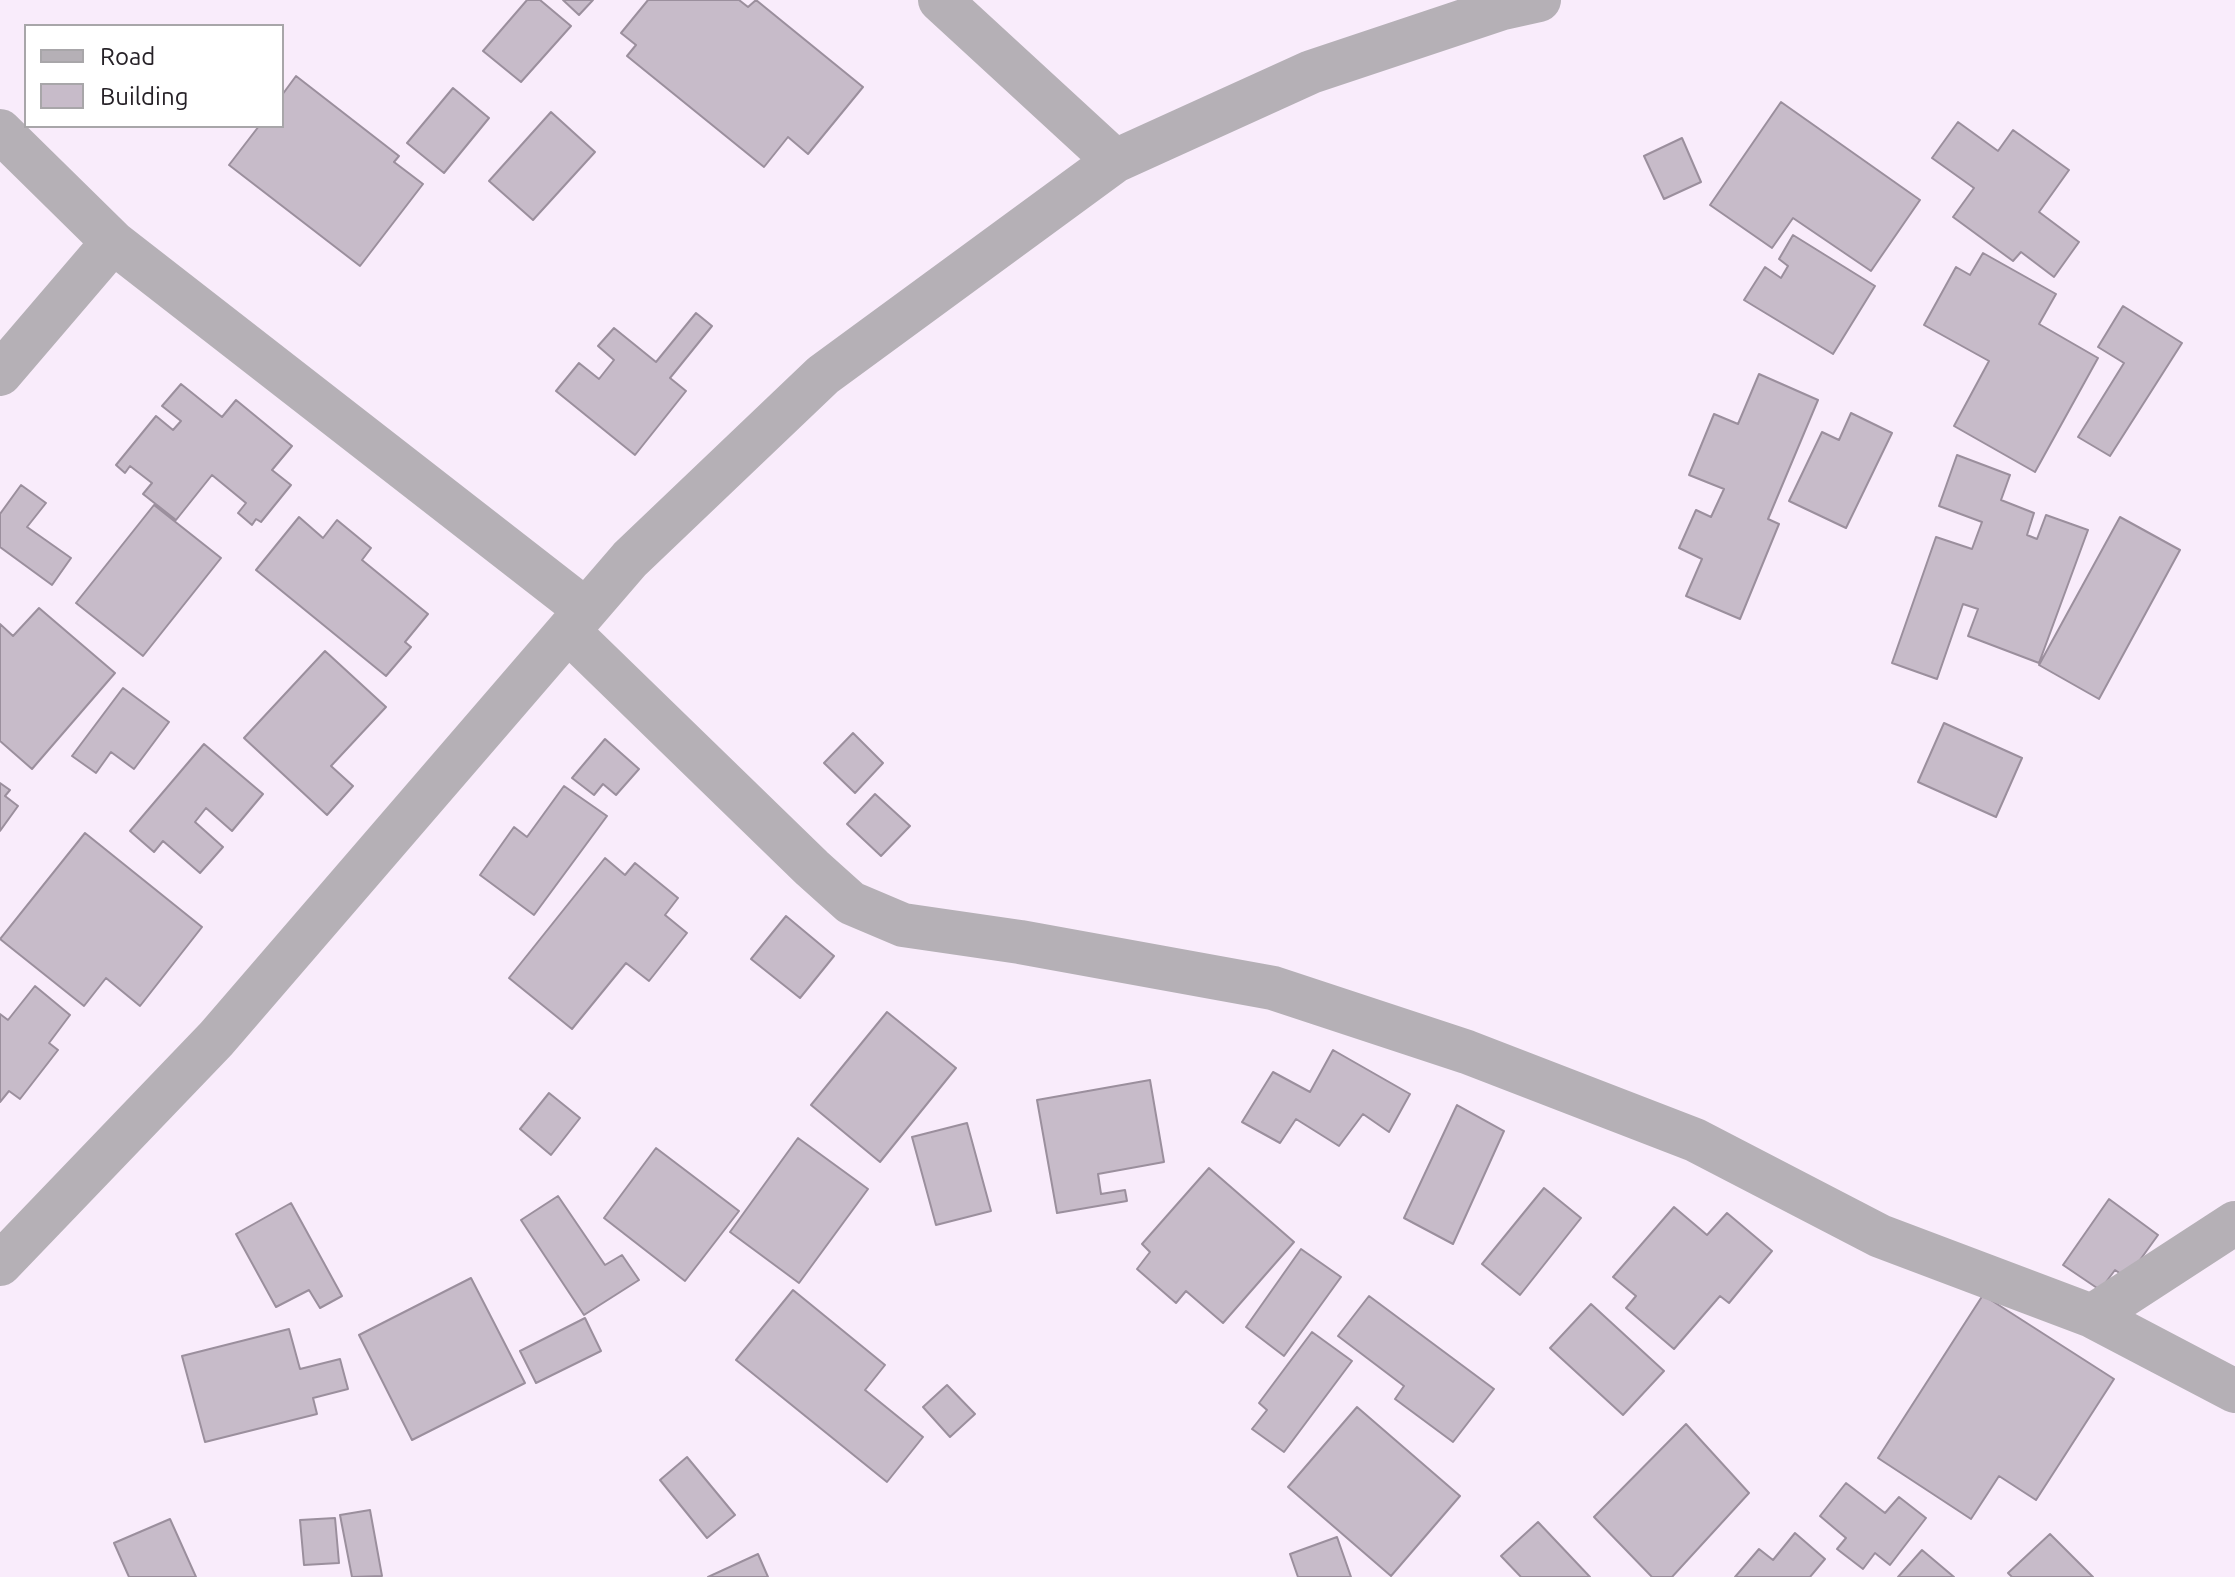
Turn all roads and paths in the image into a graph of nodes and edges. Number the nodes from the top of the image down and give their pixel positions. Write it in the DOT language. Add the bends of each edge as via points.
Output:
graph roads {
  1 [pos="940,0"];
  2 [pos="1539,0"];
  3 [pos="0,131"];
  4 [pos="1115,161"];
  5 [pos="113,242"];
  6 [pos="0,374"];
  7 [pos="577,620"];
  8 [pos="2235,1223"];
  9 [pos="0,1264"];
  10 [pos="2092,1316"];
  11 [pos="2235,1391"];
  1 -- 4 [label="street"];
  2 -- 4 [label="street" via="1311,72"];
  3 -- 5 [label="street"];
  4 -- 7 [label="street" via="823,375 630,559"];
  5 -- 6 [label="street"];
  5 -- 7 [label="street"];
  7 -- 9 [label="street" via="216,1039"];
  7 -- 10 [label="street" via="851,903 903,925 1273,988 1452,1047 1695,1140 1880,1236"];
  8 -- 10 [label="street"];
  10 -- 11 [label="street"];
}
